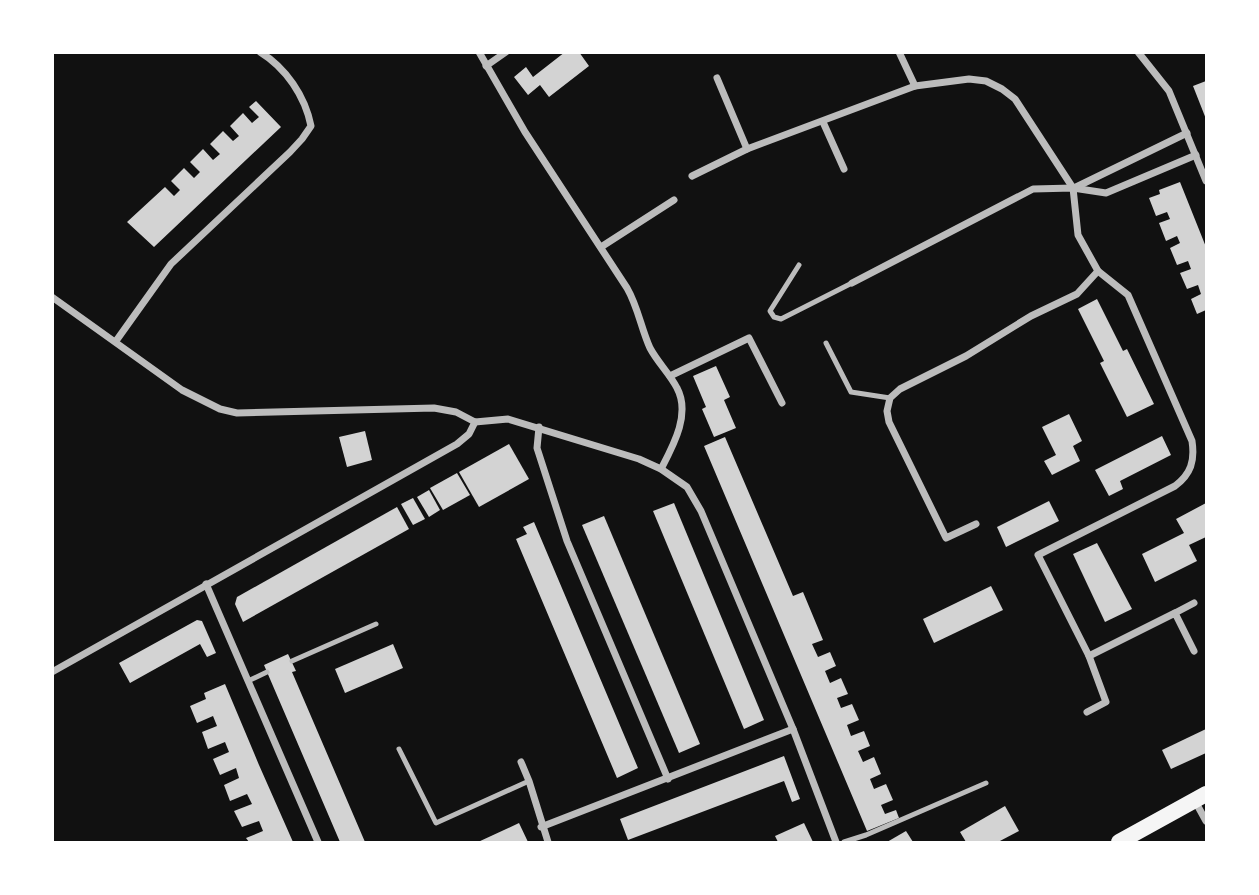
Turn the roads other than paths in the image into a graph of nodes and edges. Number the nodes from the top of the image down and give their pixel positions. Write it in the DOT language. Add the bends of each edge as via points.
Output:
graph roads {
  1 [pos="260,52"];
  2 [pos="479,52"];
  3 [pos="506,52"];
  4 [pos="899,52"];
  5 [pos="1138,52"];
  6 [pos="486,66"];
  7 [pos="717,78"];
  8 [pos="915,86"];
  9 [pos="823,122"];
  10 [pos="1187,133"];
  11 [pos="747,149"];
  12 [pos="1196,155"];
  13 [pos="844,169"];
  14 [pos="692,176"];
  15 [pos="1206,181"];
  16 [pos="1073,188"];
  17 [pos="674,200"];
  18 [pos="601,247"];
  19 [pos="799,265"];
  20 [pos="1098,271"];
  21 [pos="852,284"];
  22 [pos="52,297"];
  23 [pos="116,341"];
  24 [pos="825,343"];
  25 [pos="670,376"];
  26 [pos="890,398"];
  27 [pos="782,403"];
  28 [pos="475,422"];
  29 [pos="539,427"];
  30 [pos="661,469"];
  31 [pos="976,524"];
  32 [pos="206,584"];
  33 [pos="1194,603"];
  34 [pos="1175,613"];
  35 [pos="376,624"];
  36 [pos="1194,651"];
  37 [pos="1089,656"];
  38 [pos="292,661"];
  39 [pos="52,672"];
  40 [pos="267,672"];
  41 [pos="248,681"];
  42 [pos="1087,712"];
  43 [pos="793,729"];
  44 [pos="399,749"];
  45 [pos="521,762"];
  46 [pos="668,779"];
  47 [pos="529,781"];
  48 [pos="986,783"];
  49 [pos="1200,797"];
  50 [pos="1206,821"];
  51 [pos="541,827"];
  52 [pos="318,842"];
  53 [pos="548,842"];
  54 [pos="836,842"];
  55 [pos="844,842"];
  56 [pos="1119,842"];
  1 -- 23 [label="street" via="286,74 303,101 311,126 290,152 171,264"];
  2 -- 6 [label="street"];
  3 -- 6 [label="street"];
  4 -- 8 [label="street"];
  5 -- 10 [label="street" via="1169,91"];
  6 -- 18 [label="street"];
  7 -- 11 [label="street"];
  8 -- 9 [label="street"];
  8 -- 16 [label="street" via="969,79 1002,89 1015,99"];
  9 -- 11 [label="street"];
  9 -- 13 [label="street"];
  10 -- 12 [label="street"];
  10 -- 16 [label="street"];
  11 -- 14 [label="street"];
  12 -- 15 [label="street"];
  12 -- 16 [label="street" via="1106,193"];
  16 -- 20 [label="street" via="1078,235"];
  16 -- 21 [label="street" via="1033,189"];
  17 -- 18 [label="street"];
  18 -- 25 [label="street" via="636,304 650,346"];
  19 -- 21 [label="lane" via="770,311 774,317 781,319"];
  20 -- 26 [label="street" via="1077,294"];
  20 -- 37 [label="street" via="1128,295 1194,453 1186,478 1175,486 1038,555"];
  22 -- 23 [label="street"];
  23 -- 28 [label="street" via="181,390 219,409 237,413 434,408"];
  24 -- 26 [label="lane" via="851,392"];
  25 -- 27 [label="street" via="748,338"];
  25 -- 30 [label="street" via="683,407 673,447"];
  26 -- 31 [label="street" via="890,422 946,538"];
  28 -- 29 [label="street" via="508,419"];
  28 -- 32 [label="street" via="457,444"];
  29 -- 30 [label="street"];
  29 -- 46 [label="street" via="537,447 567,541"];
  30 -- 43 [label="street" via="687,487 694,498"];
  32 -- 39 [label="street"];
  32 -- 41 [label="street"];
  33 -- 34 [label="street"];
  34 -- 36 [label="street"];
  34 -- 37 [label="street"];
  35 -- 38 [label="lane"];
  37 -- 42 [label="street" via="1106,702"];
  40 -- 41 [label="lane"];
  41 -- 52 [label="street"];
  43 -- 46 [label="street"];
  43 -- 54 [label="street"];
  44 -- 47 [label="lane" via="436,823"];
  45 -- 47 [label="street"];
  46 -- 51 [label="street"];
  47 -- 51 [label="street"];
  48 -- 55 [label="lane"];
  49 -- 50 [label="street"];
  49 -- 56 [label="main road"];
  51 -- 53 [label="street"];
}
